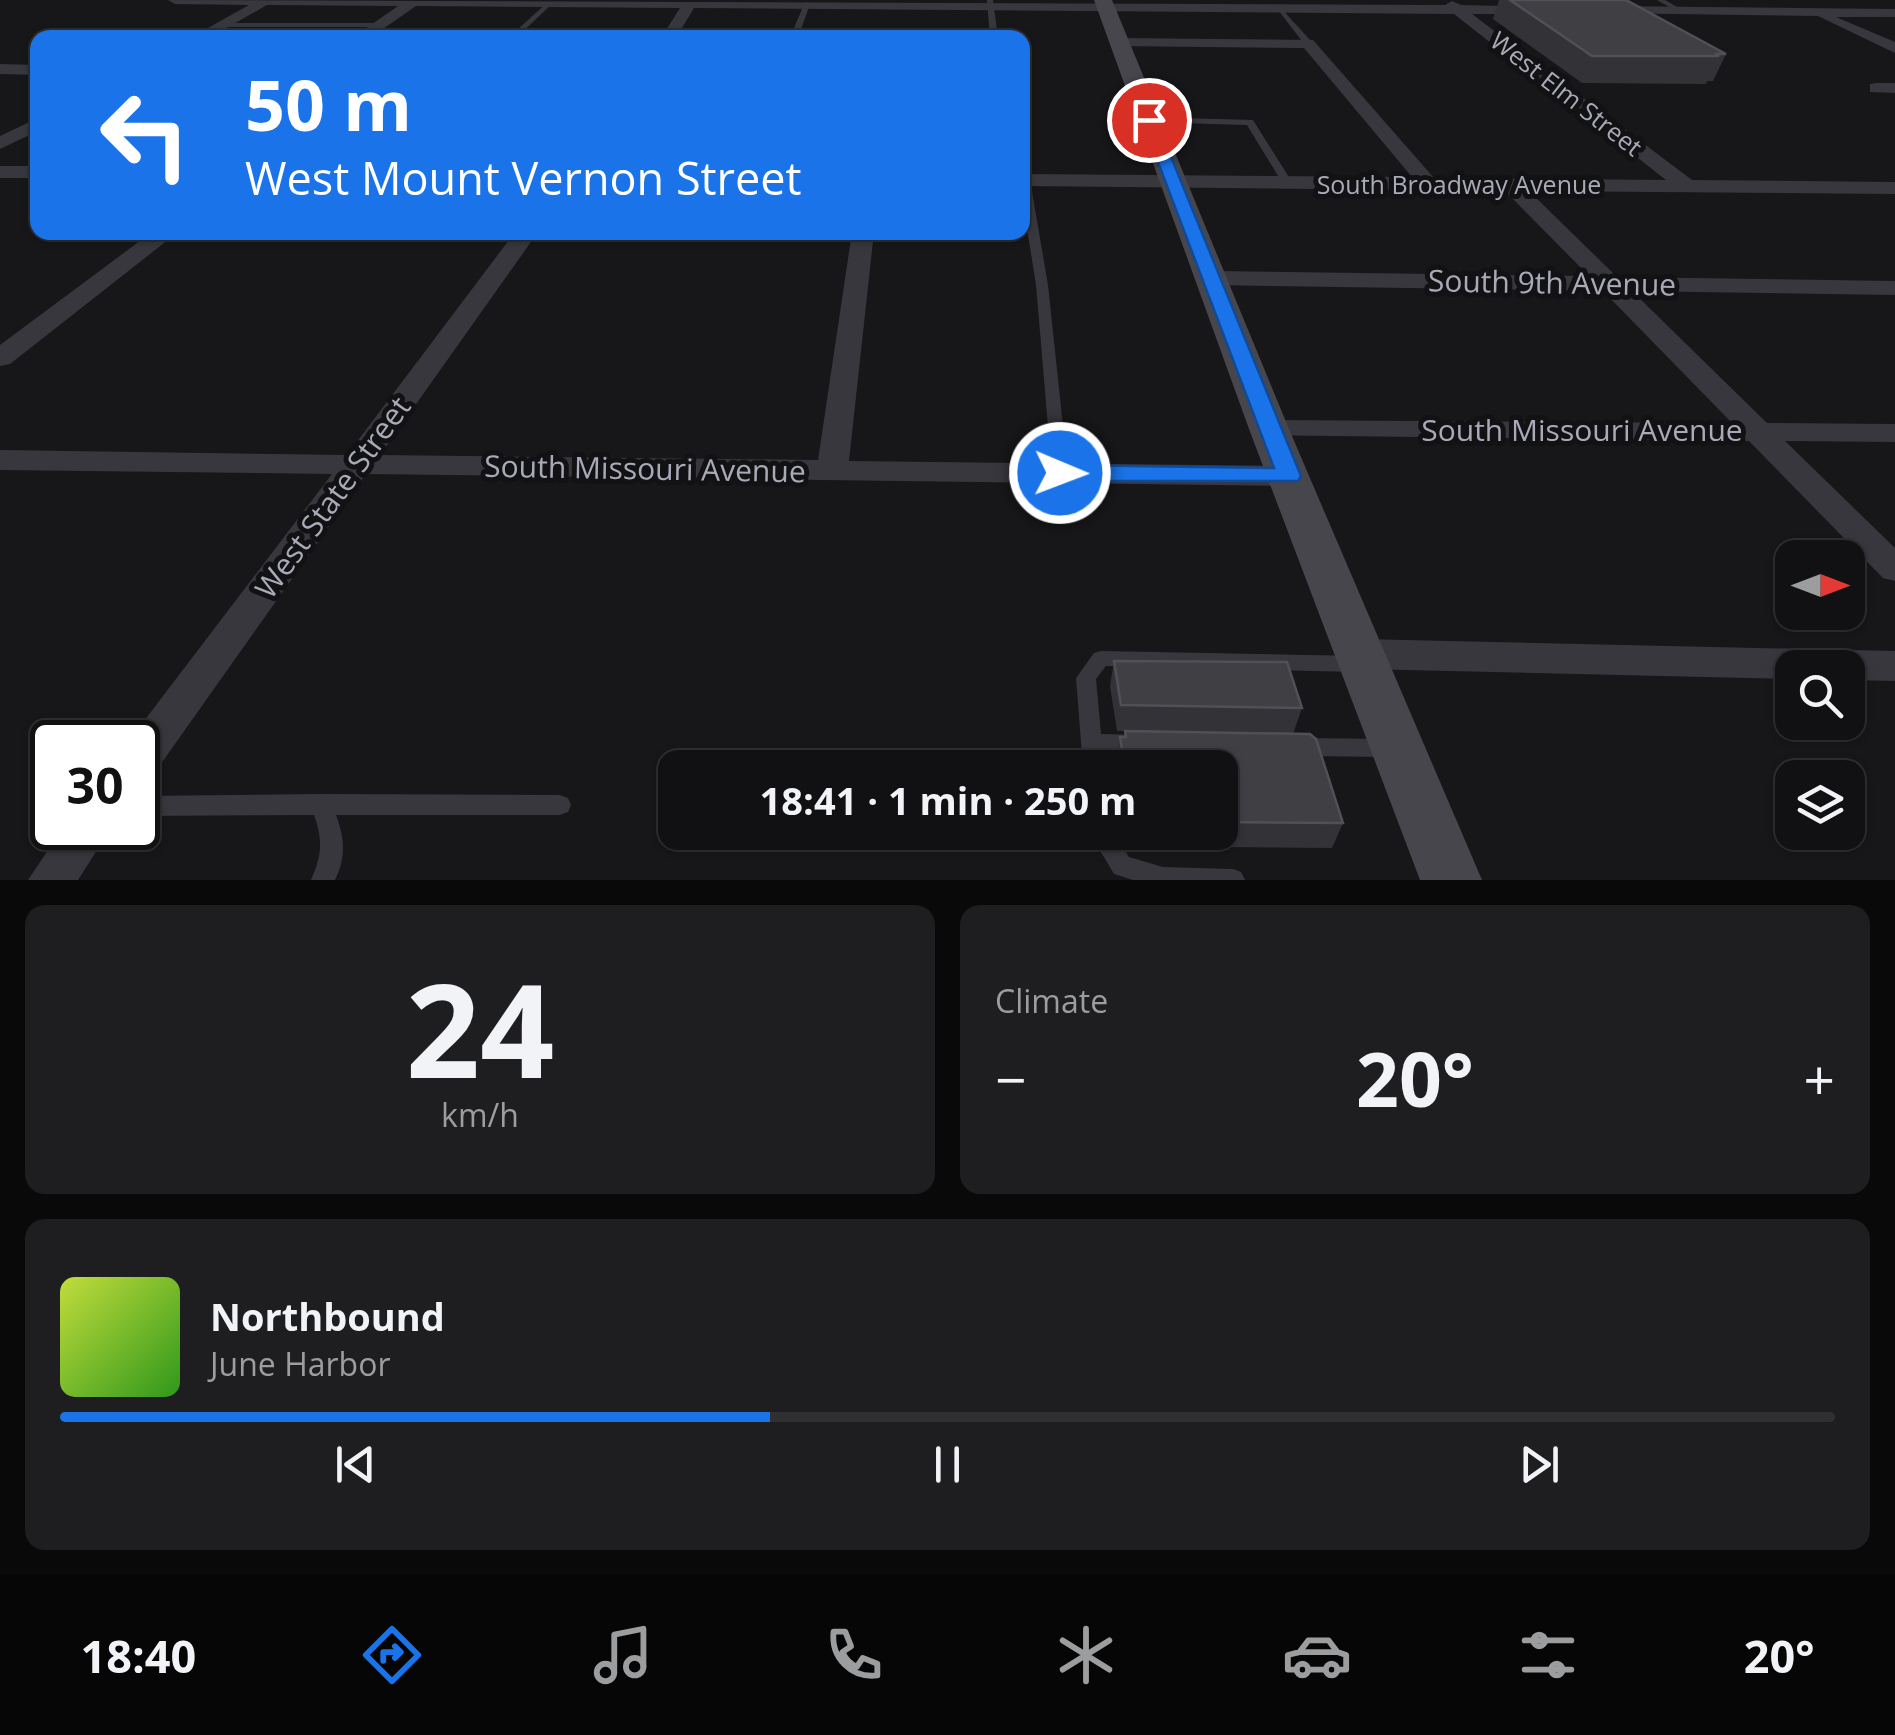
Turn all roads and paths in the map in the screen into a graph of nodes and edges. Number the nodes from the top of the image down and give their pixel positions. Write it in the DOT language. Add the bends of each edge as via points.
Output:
graph roads {
  1 [pos="175,0"];
  2 [pos="269,0"];
  3 [pos="1660,0"];
  4 [pos="1786,0"];
  5 [pos="413,2"];
  6 [pos="690,2"];
  7 [pos="768,2"];
  8 [pos="880,2"];
  9 [pos="550,3"];
  10 [pos="992,3"];
  11 [pos="1202,3"];
  12 [pos="807,4"];
  13 [pos="1451,4"];
  14 [pos="1277,7"];
  15 [pos="1554,10"];
  16 [pos="1594,10"];
  17 [pos="1680,11"];
  18 [pos="1813,12"];
  19 [pos="1895,13"];
  20 [pos="1109,17"];
  21 [pos="221,25"];
  22 [pos="378,25"];
  23 [pos="212,30"];
  24 [pos="371,30"];
  25 [pos="520,30"];
  26 [pos="674,30"];
  27 [pos="797,30"];
  28 [pos="994,30"];
  29 [pos="1308,43"];
  30 [pos="1895,48"];
  31 [pos="30,70"];
  32 [pos="4,71"];
  33 [pos="1876,88"];
  34 [pos="1895,88"];
  35 [pos="1149,120"];
  36 [pos="30,127"];
  37 [pos="0,143"];
  38 [pos="0,172"];
  39 [pos="30,172"];
  40 [pos="1030,180"];
  41 [pos="1172,182"];
  42 [pos="1287,182"];
  43 [pos="1428,183"];
  44 [pos="1510,184"];
  45 [pos="1688,186"];
  46 [pos="1858,187"];
  47 [pos="1895,188"];
  48 [pos="1895,210"];
  49 [pos="1030,215"];
  50 [pos="156,240"];
  51 [pos="520,240"];
  52 [pos="862,240"];
  53 [pos="1210,278"];
  54 [pos="1608,282"];
  55 [pos="1895,288"];
  56 [pos="0,358"];
  57 [pos="1269,428"];
  58 [pos="1757,430"];
  59 [pos="1895,433"];
  60 [pos="0,460"];
  61 [pos="356,465"];
  62 [pos="832,470"];
  63 [pos="1060,473"];
  64 [pos="1289,476"];
  65 [pos="1895,569"];
  66 [pos="1364,659"];
  67 [pos="1895,666"];
  68 [pos="160,732"];
  69 [pos="1092,743"];
  70 [pos="1163,744"];
  71 [pos="1270,746"];
  72 [pos="1399,748"];
  73 [pos="1093,750"];
  74 [pos="321,804"];
  75 [pos="560,805"];
  76 [pos="160,806"];
  77 [pos="73,850"];
  78 [pos="1112,850"];
  79 [pos="51,880"];
  80 [pos="323,880"];
  81 [pos="1233,880"];
  82 [pos="1451,880"];
  1 -- 2 [label="street"];
  2 -- 5 [label="street"];
  2 -- 21 [label="street"];
  3 -- 17 [label="lane"];
  4 -- 18 [label="street"];
  5 -- 9 [label="street"];
  5 -- 22 [label="street"];
  6 -- 7 [label="street"];
  6 -- 9 [label="street"];
  6 -- 26 [label="street"];
  7 -- 12 [label="street"];
  8 -- 10 [label="street"];
  8 -- 12 [label="street"];
  9 -- 25 [label="lane"];
  10 -- 20 [label="street"];
  10 -- 28 [label="lane"];
  11 -- 14 [label="street"];
  11 -- 20 [label="street"];
  12 -- 27 [label="lane"];
  13 -- 14 [label="street"];
  13 -- 15 [label="street"];
  13 -- 45 [label="street, West Elm Street"];
  14 -- 29 [label="lane"];
  16 -- 17 [label="street"];
  17 -- 18 [label="street"];
  18 -- 19 [label="street"];
  18 -- 30 [label="street"];
  20 -- 29 [label="street"];
  20 -- 35 [label="street"];
  21 -- 22 [label="lane"];
  21 -- 23 [label="street"];
  22 -- 24 [label="street"];
  29 -- 43 [label="street"];
  31 -- 32 [label="street"];
  33 -- 34 [label="street"];
  35 -- 41 [label="street"];
  35 -- 42 [label="lane" via="1250,122"];
  36 -- 37 [label="street"];
  38 -- 39 [label="street"];
  40 -- 41 [label="street, South Broadway Avenue"];
  41 -- 42 [label="street, South Broadway Avenue"];
  41 -- 53 [label="street"];
  42 -- 43 [label="street, South Broadway Avenue"];
  43 -- 44 [label="street, South Broadway Avenue"];
  44 -- 45 [label="street, South Broadway Avenue"];
  44 -- 54 [label="street"];
  45 -- 46 [label="street, South Broadway Avenue"];
  46 -- 47 [label="street, South Broadway Avenue"];
  46 -- 48 [label="street"];
  49 -- 63 [label="lane"];
  50 -- 56 [label="street"];
  51 -- 61 [label="street, West State Street"];
  52 -- 62 [label="street"];
  53 -- 54 [label="street, South 9th Avenue"];
  53 -- 57 [label="street"];
  54 -- 55 [label="street, South 9th Avenue"];
  54 -- 58 [label="street"];
  57 -- 58 [label="street, South Missouri Avenue"];
  57 -- 64 [label="street"];
  58 -- 59 [label="street, South Missouri Avenue"];
  58 -- 65 [label="street"];
  60 -- 61 [label="street, South Missouri Avenue"];
  61 -- 62 [label="street, South Missouri Avenue"];
  61 -- 68 [label="street, West State Street"];
  62 -- 63 [label="street, South Missouri Avenue"];
  63 -- 64 [label="street, South Missouri Avenue"];
  64 -- 66 [label="street"];
  66 -- 67 [label="street"];
  66 -- 69 [label="lane" via="1101,658 1086,678"];
  66 -- 72 [label="street"];
  69 -- 70 [label="lane"];
  69 -- 73 [label="lane"];
  71 -- 72 [label="lane"];
  72 -- 82 [label="street"];
  74 -- 75 [label="lane"];
  74 -- 76 [label="lane"];
  74 -- 80 [label="lane" via="335,841"];
  77 -- 79 [label="street"];
  78 -- 81 [label="lane" via="1122,866 1163,878"];
}
